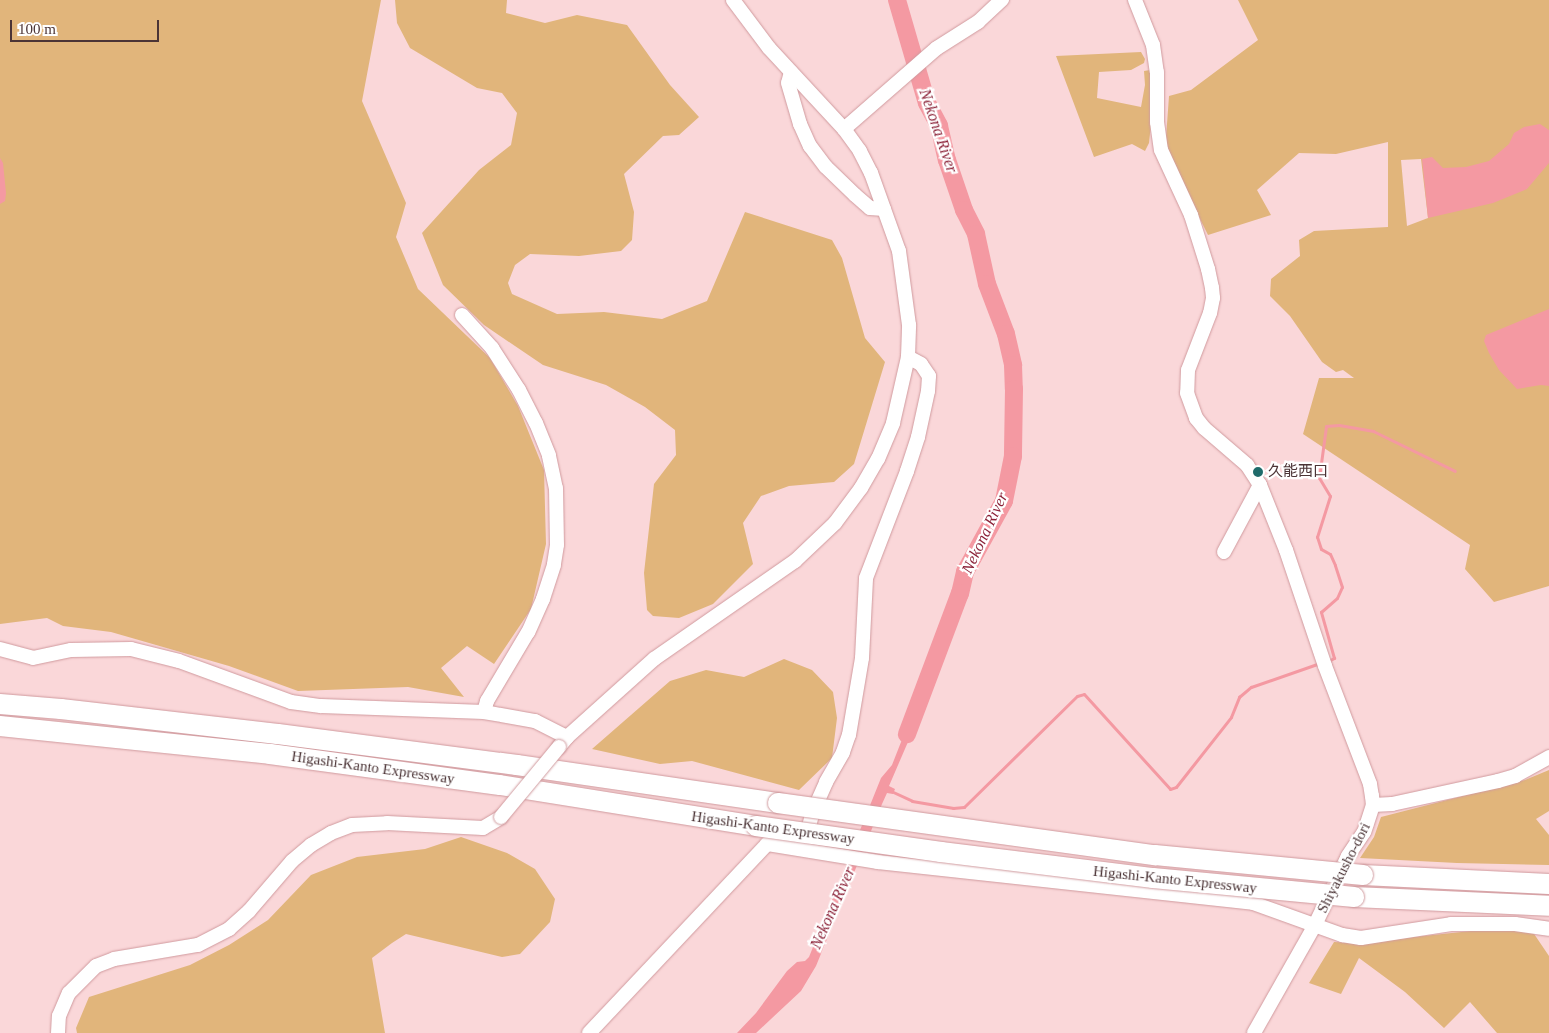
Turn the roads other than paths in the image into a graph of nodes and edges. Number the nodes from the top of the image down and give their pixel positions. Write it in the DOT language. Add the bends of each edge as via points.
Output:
graph roads {
  1 [pos="733,0"];
  2 [pos="1002,0"];
  3 [pos="1135,0"];
  4 [pos="791,72"];
  5 [pos="844,129"];
  6 [pos="884,209"];
  7 [pos="462,315"];
  8 [pos="908,357"];
  9 [pos="1260,485"];
  10 [pos="1224,552"];
  11 [pos="0,649"];
  12 [pos="0,704"];
  13 [pos="484,712"];
  14 [pos="0,726"];
  15 [pos="563,742"];
  16 [pos="1549,757"];
  17 [pos="1373,805"];
  18 [pos="804,850"];
  19 [pos="1549,884"];
  20 [pos="1549,906"];
  21 [pos="1315,926"];
  22 [pos="1549,929"];
  23 [pos="58,1033"];
  24 [pos="589,1033"];
  25 [pos="1254,1033"];
  1 -- 4 [label="street"];
  2 -- 5 [label="street" via="978,22 931,53"];
  3 -- 9 [label="street, Shiyakusho-dori" via="1153,45 1161,150 1191,215 1212,288 1210,313 1188,370 1187,393 1196,418 1247,465"];
  4 -- 5 [label="street"];
  4 -- 6 [label="street" via="788,83 810,146 826,167 870,208"];
  5 -- 6 [label="street" via="872,174"];
  6 -- 8 [label="street" via="899,251 905,285"];
  7 -- 13 [label="street" via="492,348 519,390 549,456 556,488 557,545 549,582 528,632 487,701"];
  8 -- 15 [label="street" via="893,423 878,459 835,523 795,561 654,659"];
  8 -- 18 [label="street" via="921,364 929,376 926,400 899,495 867,572 862,658 849,735 812,814"];
  9 -- 10 [label="street"];
  9 -- 17 [label="street, Shiyakusho-dori" via="1370,784"];
  11 -- 13 [label="street" via="33,658 71,650 131,649 179,661 291,702"];
  12 -- 19 [label="highway, Higashi-Kanto Expressway, bridge" via="61,708 517,765 1155,855 1362,875"];
  13 -- 15 [label="street" via="535,721"];
  14 -- 20 [label="highway, Higashi-Kanto Expressway, bridge" via="280,755 500,785 756,826 1243,888"];
  15 -- 23 [label="street, bridge" via="501,817 483,828 352,825 311,844 229,929 198,945 114,959 96,966 69,993 60,1016"];
  16 -- 17 [label="street" via="1515,776 1480,786"];
  17 -- 21 [label="street, Shiyakusho-dori" via="1364,832 1348,856"];
  18 -- 21 [label="street" via="872,861 1253,902"];
  18 -- 24 [label="street" via="767,844"];
  21 -- 22 [label="street" via="1361,938 1451,924 1515,924"];
  21 -- 25 [label="street, Shiyakusho-dori"];
}
